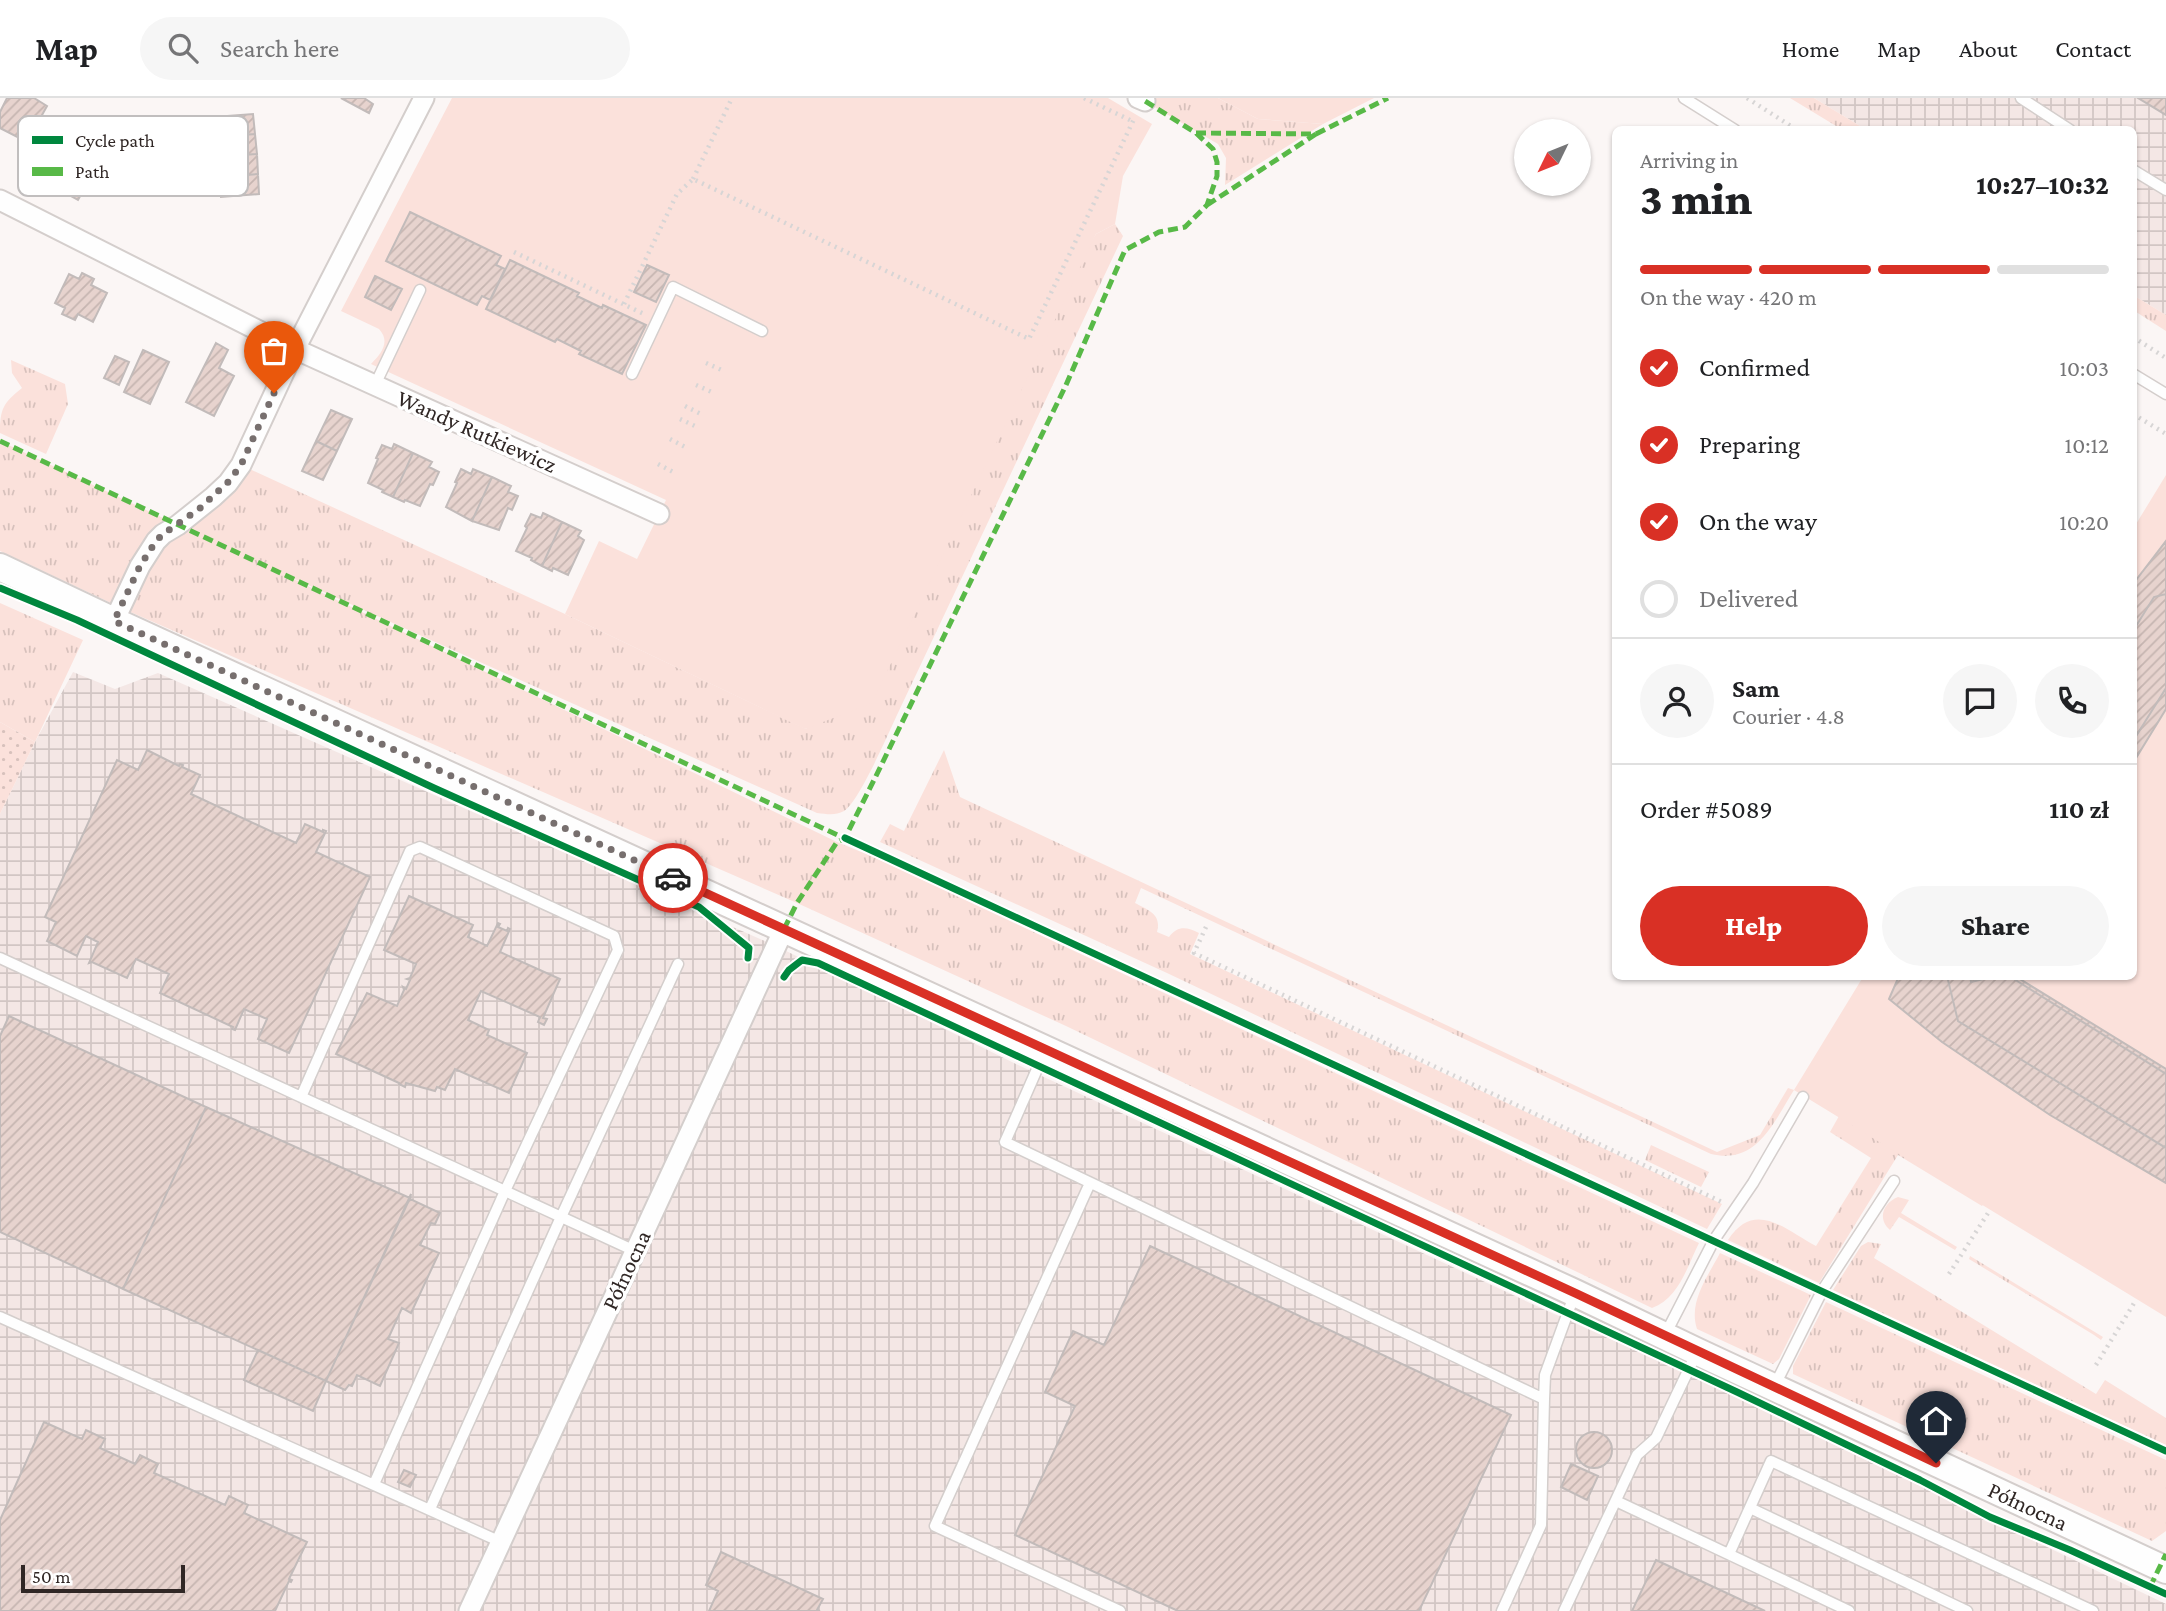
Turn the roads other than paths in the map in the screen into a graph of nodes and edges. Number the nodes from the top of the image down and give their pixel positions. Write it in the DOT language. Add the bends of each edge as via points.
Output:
graph roads {
  1 [pos="424,98"];
  2 [pos="1684,98"];
  3 [pos="2021,98"];
  4 [pos="1729,126"];
  5 [pos="2064,126"];
  6 [pos="2137,172"];
  7 [pos="2166,190"];
  8 [pos="0,200"];
  9 [pos="420,290"];
  10 [pos="762,331"];
  11 [pos="295,349"];
  12 [pos="632,374"];
  13 [pos="2137,376"];
  14 [pos="375,385"];
  15 [pos="2166,394"];
  16 [pos="659,514"];
  17 [pos="0,567"];
  18 [pos="114,621"];
  19 [pos="784,929"];
  20 [pos="0,958"];
  21 [pos="678,964"];
  22 [pos="1045,1050"];
  23 [pos="301,1097"];
  24 [pos="1803,1097"];
  25 [pos="1894,1181"];
  26 [pos="1090,1183"];
  27 [pos="505,1191"];
  28 [pos="561,1217"];
  29 [pos="635,1251"];
  30 [pos="1575,1293"];
  31 [pos="0,1317"];
  32 [pos="1665,1336"];
  33 [pos="1698,1352"];
  34 [pos="1774,1388"];
  35 [pos="1544,1399"];
  36 [pos="374,1484"];
  37 [pos="1616,1501"];
  38 [pos="1750,1508"];
  39 [pos="430,1509"];
  40 [pos="501,1542"];
  41 [pos="1729,1554"];
  42 [pos="2166,1570"];
  43 [pos="469,1611"];
  44 [pos="1121,1611"];
  45 [pos="1502,1611"];
  46 [pos="1564,1611"];
  47 [pos="1849,1611"];
  48 [pos="1967,1611"];
  49 [pos="2093,1611"];
  1 -- 11 [label="street"];
  2 -- 4 [label="lane"];
  3 -- 5 [label="lane"];
  6 -- 7 [label="lane"];
  8 -- 11 [label="street, Wandy Rutkiewicz"];
  9 -- 14 [label="lane"];
  10 -- 12 [label="lane" via="673,287"];
  11 -- 14 [label="street, Wandy Rutkiewicz"];
  11 -- 18 [label="street" via="241,465 221,490 163,534 147,554"];
  13 -- 15 [label="lane"];
  14 -- 16 [label="street, Wandy Rutkiewicz"];
  17 -- 18 [label="street, Północna"];
  18 -- 19 [label="street, Północna"];
  19 -- 22 [label="street, Północna"];
  19 -- 29 [label="street, Północna"];
  20 -- 23 [label="lane"];
  21 -- 28 [label="lane"];
  22 -- 26 [label="lane" via="1005,1142"];
  22 -- 30 [label="street, Północna"];
  23 -- 27 [label="lane"];
  23 -- 27 [label="lane" via="410,850 420,846 614,936 618,950"];
  24 -- 32 [label="lane" via="1714,1240"];
  25 -- 34 [label="lane" via="1816,1301"];
  26 -- 35 [label="lane"];
  26 -- 44 [label="lane" via="935,1526"];
  27 -- 28 [label="lane"];
  27 -- 36 [label="lane"];
  28 -- 29 [label="lane"];
  28 -- 39 [label="lane"];
  29 -- 40 [label="street, Północna"];
  30 -- 32 [label="street, Północna"];
  30 -- 35 [label="lane" via="1545,1375"];
  31 -- 36 [label="lane"];
  32 -- 33 [label="street, Północna"];
  33 -- 34 [label="street, Północna"];
  33 -- 37 [label="lane" via="1656,1438 1637,1455"];
  34 -- 42 [label="street, Północna"];
  35 -- 45 [label="lane" via="1541,1525"];
  36 -- 39 [label="lane"];
  37 -- 41 [label="lane"];
  37 -- 46 [label="lane"];
  38 -- 41 [label="lane"];
  38 -- 48 [label="lane"];
  38 -- 49 [label="lane" via="1771,1461"];
  39 -- 40 [label="lane"];
  40 -- 43 [label="street, Północna"];
  41 -- 47 [label="lane"];
}
